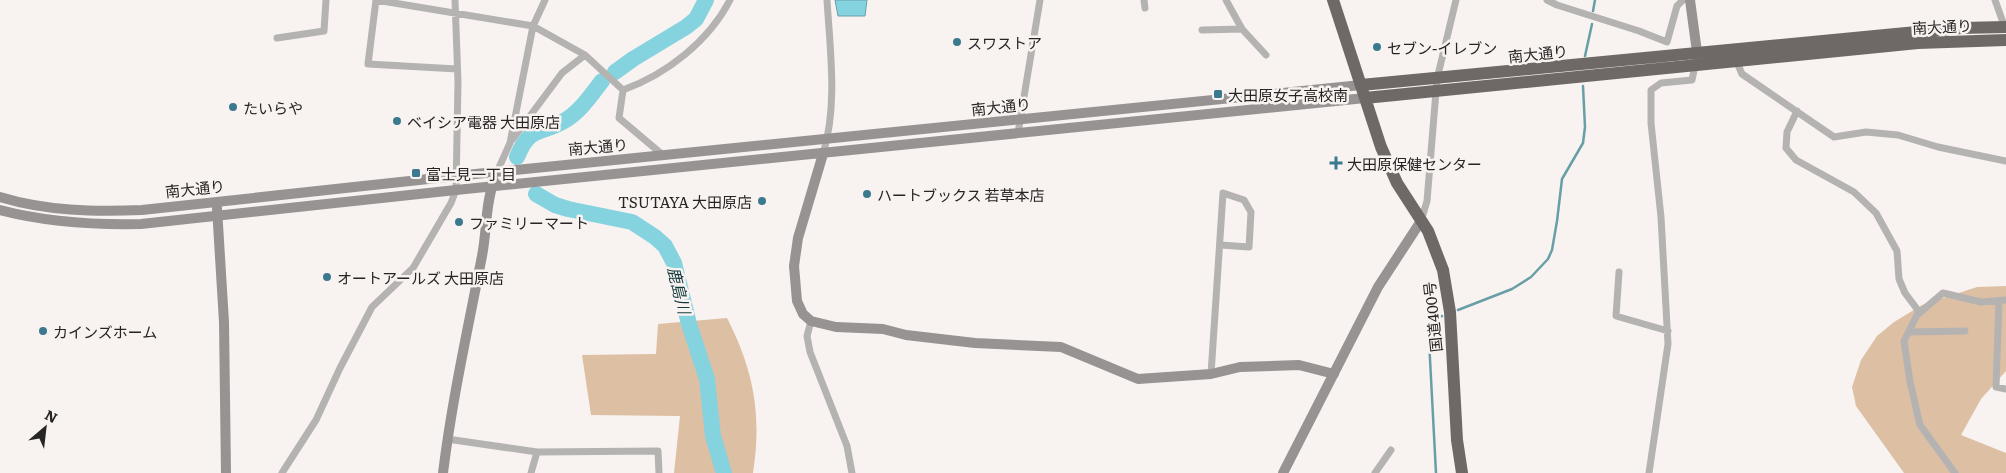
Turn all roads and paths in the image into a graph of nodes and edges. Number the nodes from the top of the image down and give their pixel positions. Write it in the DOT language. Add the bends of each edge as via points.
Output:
graph roads {
  1 [pos="326,0"];
  2 [pos="455,0"];
  3 [pos="545,0"];
  4 [pos="730,0"];
  5 [pos="827,0"];
  6 [pos="1040,0"];
  7 [pos="1226,0"];
  8 [pos="1333,0"];
  9 [pos="1456,0"];
  10 [pos="1546,0"];
  11 [pos="1683,0"];
  12 [pos="1690,0"];
  13 [pos="1996,0"];
  14 [pos="456,13"];
  15 [pos="533,26"];
  16 [pos="2005,28"];
  17 [pos="1202,30"];
  18 [pos="1242,30"];
  19 [pos="277,38"];
  20 [pos="2006,40"];
  21 [pos="1697,52"];
  22 [pos="585,55"];
  23 [pos="1266,55"];
  24 [pos="1736,60"];
  25 [pos="1694,66"];
  26 [pos="457,69"];
  27 [pos="1361,85"];
  28 [pos="1436,85"];
  29 [pos="623,90"];
  30 [pos="1365,98"];
  31 [pos="1797,111"];
  32 [pos="1019,120"];
  33 [pos="1018,133"];
  34 [pos="827,140"];
  35 [pos="510,142"];
  36 [pos="823,154"];
  37 [pos="664,156"];
  38 [pos="2006,161"];
  39 [pos="497,172"];
  40 [pos="456,176"];
  41 [pos="492,187"];
  42 [pos="456,190"];
  43 [pos="0,197"];
  44 [pos="217,202"];
  45 [pos="0,210"];
  46 [pos="217,215"];
  47 [pos="1421,221"];
  48 [pos="1221,245"];
  49 [pos="1619,272"];
  50 [pos="2003,301"];
  51 [pos="1920,313"];
  52 [pos="811,321"];
  53 [pos="1668,331"];
  54 [pos="1965,331"];
  55 [pos="1909,332"];
  56 [pos="1211,374"];
  57 [pos="1334,374"];
  58 [pos="2006,389"];
  59 [pos="447,440"];
  60 [pos="1391,450"];
  61 [pos="538,452"];
  62 [pos="226,473"];
  63 [pos="282,473"];
  64 [pos="443,473"];
  65 [pos="531,473"];
  66 [pos="659,473"];
  67 [pos="852,473"];
  68 [pos="1283,473"];
  69 [pos="1375,473"];
  70 [pos="1462,473"];
  71 [pos="1649,473"];
  72 [pos="1954,473"];
  1 -- 19 [label="street" via="324,31"];
  2 -- 14 [label="street"];
  3 -- 15 [label="street"];
  4 -- 29 [label="street" via="712,29 672,65"];
  5 -- 34 [label="street" via="832,86"];
  6 -- 32 [label="street"];
  7 -- 18 [label="street"];
  8 -- 27 [label="highway, 国道400号"];
  9 -- 28 [label="street"];
  10 -- 11 [label="street" via="1667,42 1677,6"];
  12 -- 21 [label="street"];
  13 -- 16 [label="street"];
  14 -- 15 [label="street"];
  14 -- 26 [label="street"];
  14 -- 26 [label="street" via="376,0 368,64"];
  15 -- 22 [label="street"];
  15 -- 35 [label="street"];
  16 -- 21 [label="highway, 南大通り" via="1952,28"];
  17 -- 18 [label="street"];
  18 -- 23 [label="street"];
  20 -- 24 [label="highway, 南大通り" via="1918,43"];
  21 -- 25 [label="street"];
  21 -- 28 [label="highway, 南大通り"];
  22 -- 29 [label="street"];
  22 -- 35 [label="street" via="562,73"];
  24 -- 25 [label="highway, 南大通り"];
  24 -- 31 [label="street" via="1742,74"];
  25 -- 28 [label="highway, 南大通り"];
  25 -- 53 [label="street" via="1692,80 1661,83 1651,90"];
  26 -- 40 [label="street"];
  27 -- 28 [label="highway, 南大通り"];
  27 -- 30 [label="highway, 国道400号"];
  27 -- 32 [label="street, 南大通り"];
  28 -- 30 [label="highway, 南大通り"];
  28 -- 47 [label="street" via="1428,200"];
  29 -- 37 [label="street" via="619,118"];
  30 -- 33 [label="street, 南大通り"];
  30 -- 47 [label="highway, 国道400号" via="1389,165"];
  31 -- 38 [label="street" via="1834,137 1866,132 1898,135"];
  31 -- 51 [label="street" via="1788,132 1786,148 1796,160 1854,192 1876,213 1897,251 1899,279 1905,293"];
  32 -- 33 [label="street"];
  32 -- 34 [label="street, 南大通り"];
  33 -- 36 [label="street, 南大通り"];
  34 -- 36 [label="street"];
  34 -- 37 [label="street, 南大通り"];
  35 -- 39 [label="street"];
  36 -- 41 [label="street, 南大通り"];
  36 -- 52 [label="street" via="798,238 794,266 797,301 803,314"];
  37 -- 39 [label="street, 南大通り"];
  39 -- 40 [label="street, 南大通り"];
  39 -- 41 [label="street"];
  40 -- 42 [label="street"];
  40 -- 44 [label="street, 南大通り"];
  41 -- 42 [label="street, 南大通り"];
  41 -- 59 [label="street"];
  42 -- 46 [label="street, 南大通り"];
  42 -- 63 [label="street" via="413,268 372,307 316,420"];
  43 -- 44 [label="street, 南大通り" via="33,205 97,212"];
  44 -- 46 [label="street"];
  45 -- 46 [label="street, 南大通り" via="45,220 96,224 141,224"];
  46 -- 62 [label="street" via="224,322"];
  47 -- 57 [label="street" via="1378,287"];
  47 -- 70 [label="highway, 国道400号" via="1437,250 1447,288"];
  48 -- 48 [label="street" via="1222,210 1223,193 1244,200 1251,212 1249,247"];
  48 -- 56 [label="street"];
  49 -- 53 [label="street" via="1616,316"];
  50 -- 51 [label="street" via="1981,302 1943,293"];
  50 -- 58 [label="street" via="1996,388"];
  51 -- 55 [label="street"];
  52 -- 56 [label="street" via="836,327 975,343 1061,347 1138,379"];
  52 -- 67 [label="street" via="807,336 810,352 847,446"];
  53 -- 71 [label="street"];
  54 -- 55 [label="street"];
  55 -- 72 [label="street" via="1904,341 1920,425"];
  56 -- 57 [label="street" via="1240,367 1299,365"];
  57 -- 68 [label="street"];
  59 -- 61 [label="street"];
  59 -- 64 [label="street"];
  60 -- 69 [label="street"];
  61 -- 65 [label="street"];
  61 -- 66 [label="street" via="658,451"];
}
